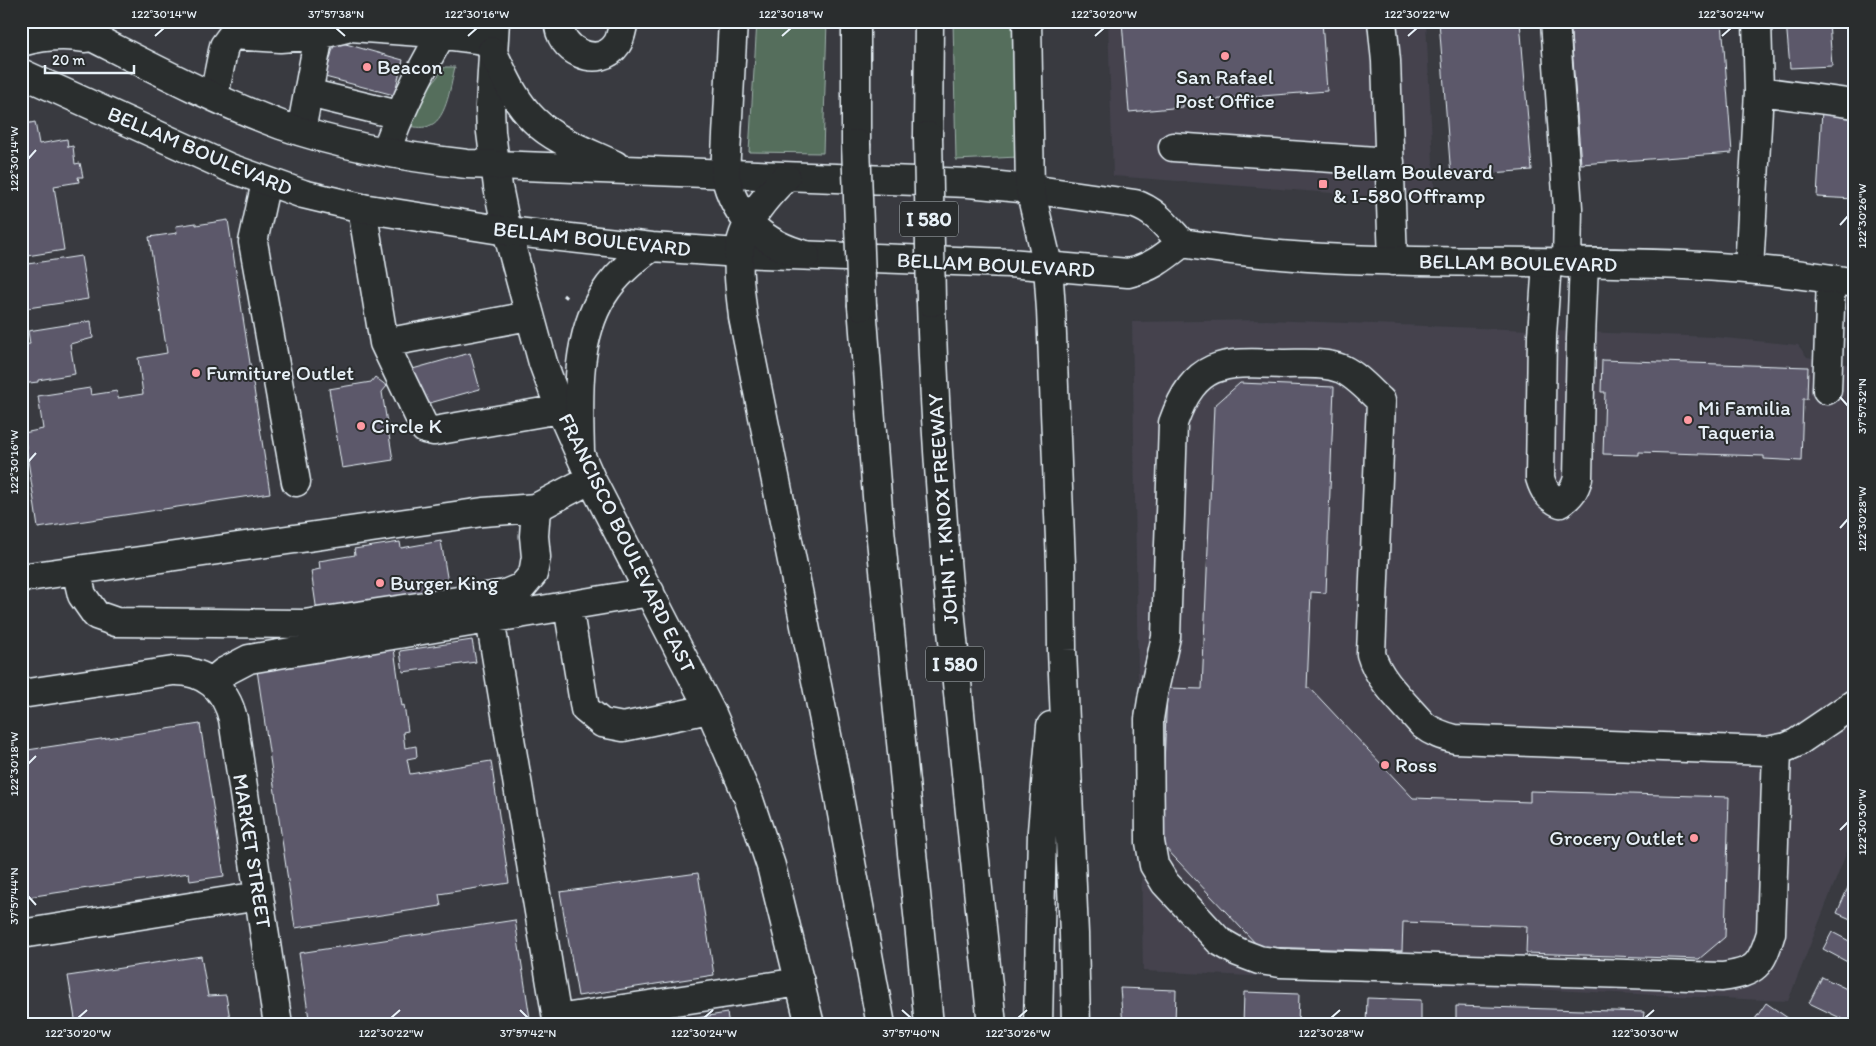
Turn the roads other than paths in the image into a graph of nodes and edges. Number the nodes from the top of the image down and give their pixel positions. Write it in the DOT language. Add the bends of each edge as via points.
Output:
graph roads {
  1 [pos="60,21"];
  2 [pos="559,21"];
  3 [pos="624,21"];
  4 [pos="734,21"];
  5 [pos="856,21"];
  6 [pos="929,21"];
  7 [pos="1027,21"];
  8 [pos="1382,21"];
  9 [pos="1555,21"];
  10 [pos="1757,21"];
  11 [pos="319,35"];
  12 [pos="441,35"];
  13 [pos="493,38"];
  14 [pos="99,40"];
  15 [pos="21,42"];
  16 [pos="21,73"];
  17 [pos="1760,91"];
  18 [pos="308,93"];
  19 [pos="214,96"];
  20 [pos="1855,104"];
  21 [pos="399,115"];
  22 [pos="301,131"];
  23 [pos="1173,147"];
  24 [pos="386,152"];
  25 [pos="1390,162"];
  26 [pos="495,164"];
  27 [pos="623,169"];
  28 [pos="725,174"];
  29 [pos="786,177"];
  30 [pos="266,182"];
  31 [pos="1030,189"];
  32 [pos="362,208"];
  33 [pos="749,224"];
  34 [pos="507,232"];
  35 [pos="1182,243"];
  36 [pos="652,247"];
  37 [pos="738,253"];
  38 [pos="806,255"];
  39 [pos="1393,260"];
  40 [pos="1566,263"];
  41 [pos="1048,266"];
  42 [pos="1749,269"];
  43 [pos="1843,281"];
  44 [pos="529,316"];
  45 [pos="384,343"];
  46 [pos="1827,390"];
  47 [pos="560,409"];
  48 [pos="580,454"];
  49 [pos="591,479"];
  50 [pos="296,482"];
  51 [pos="536,508"];
  52 [pos="76,570"];
  53 [pos="21,578"];
  54 [pos="650,592"];
  55 [pos="568,606"];
  56 [pos="490,619"];
  57 [pos="1062,650"];
  58 [pos="212,682"];
  59 [pos="21,694"];
  60 [pos="1855,703"];
  61 [pos="709,709"];
  62 [pos="1777,750"];
  63 [pos="259,896"];
  64 [pos="21,934"];
  65 [pos="800,982"];
  66 [pos="557,1022"];
  67 [pos="278,1025"];
  68 [pos="810,1025"];
  69 [pos="881,1025"];
  70 [pos="929,1025"];
  71 [pos="992,1025"];
  72 [pos="1038,1025"];
  73 [pos="1076,1025"];
  1 -- 14 [label="main road"];
  2 -- 3 [label="main road" via="564,38 574,50 583,56 595,57 607,53 617,44"];
  4 -- 28 [label="main road"];
  5 -- 70 [label="main road, bridge" via="856,144 862,306 879,519"];
  6 -- 71 [label="main road, JOHN T. KNOX FREEWAY / I 580, bridge" via="928,136 935,416 944,546"];
  7 -- 31 [label="main road"];
  8 -- 25 [label="main road"];
  9 -- 40 [label="main road" via="1568,208"];
  10 -- 17 [label="main road"];
  11 -- 12 [label="main road" via="351,27"];
  11 -- 18 [label="main road"];
  11 -- 19 [label="main road" via="280,38 232,36 224,46"];
  12 -- 13 [label="main road"];
  12 -- 21 [label="main road"];
  13 -- 26 [label="main road, FRANCISCO BOULEVARD EAST" via="490,106"];
  13 -- 27 [label="main road" via="510,87 534,121 556,136"];
  14 -- 15 [label="main road" via="56,36"];
  14 -- 19 [label="main road"];
  16 -- 30 [label="main road, BELLAM BOULEVARD"];
  17 -- 20 [label="main road"];
  17 -- 42 [label="main road"];
  18 -- 21 [label="main road"];
  18 -- 22 [label="main road"];
  19 -- 22 [label="main road"];
  21 -- 24 [label="main road"];
  22 -- 24 [label="main road"];
  23 -- 25 [label="main road"];
  24 -- 26 [label="main road"];
  25 -- 39 [label="main road"];
  26 -- 27 [label="main road"];
  26 -- 34 [label="main road, FRANCISCO BOULEVARD EAST"];
  27 -- 28 [label="main road"];
  28 -- 29 [label="main road"];
  28 -- 33 [label="main road" via="733,199"];
  29 -- 31 [label="main road"];
  29 -- 33 [label="main road" via="769,194"];
  30 -- 32 [label="main road, BELLAM BOULEVARD"];
  30 -- 50 [label="main road" via="253,242"];
  31 -- 35 [label="main road" via="1148,208"];
  31 -- 41 [label="main road"];
  32 -- 34 [label="main road, BELLAM BOULEVARD"];
  32 -- 45 [label="main road"];
  33 -- 37 [label="main road"];
  33 -- 38 [label="main road" via="770,241"];
  34 -- 36 [label="main road, BELLAM BOULEVARD"];
  34 -- 44 [label="main road, FRANCISCO BOULEVARD EAST"];
  35 -- 39 [label="main road, BELLAM BOULEVARD" via="1263,254"];
  35 -- 41 [label="main road, BELLAM BOULEVARD" via="1157,263 1128,273"];
  36 -- 37 [label="main road, BELLAM BOULEVARD"];
  36 -- 48 [label="main road" via="622,271 603,295 586,335 580,378"];
  37 -- 38 [label="main road, BELLAM BOULEVARD"];
  37 -- 69 [label="main road" via="743,317 833,764"];
  38 -- 41 [label="main road, BELLAM BOULEVARD"];
  39 -- 40 [label="main road, BELLAM BOULEVARD"];
  40 -- 40 [label="main road" via="1542,335 1540,478 1550,498 1560,503 1575,489 1578,478"];
  40 -- 42 [label="main road, BELLAM BOULEVARD"];
  41 -- 57 [label="main road"];
  42 -- 43 [label="main road, BELLAM BOULEVARD"];
  43 -- 46 [label="main road"];
  44 -- 45 [label="main road"];
  44 -- 47 [label="main road, FRANCISCO BOULEVARD EAST"];
  45 -- 47 [label="main road" via="426,429 434,431"];
  47 -- 48 [label="main road, FRANCISCO BOULEVARD EAST"];
  48 -- 49 [label="main road, FRANCISCO BOULEVARD EAST"];
  49 -- 51 [label="main road"];
  49 -- 54 [label="main road, FRANCISCO BOULEVARD EAST"];
  51 -- 52 [label="main road" via="483,512"];
  51 -- 52 [label="main road" via="533,574 522,587 505,594 304,624 116,622 96,615 82,595"];
  52 -- 53 [label="main road"];
  54 -- 55 [label="main road"];
  54 -- 61 [label="main road, FRANCISCO BOULEVARD EAST"];
  55 -- 56 [label="main road"];
  55 -- 61 [label="main road" via="585,708 602,723 623,727"];
  56 -- 58 [label="main road" via="249,659"];
  56 -- 66 [label="main road"];
  57 -- 72 [label="main road" via="1042,831"];
  57 -- 73 [label="main road"];
  58 -- 59 [label="main road" via="194,673 173,671"];
  58 -- 63 [label="main road, MARKET STREET" via="230,709"];
  60 -- 62 [label="main road" via="1796,743"];
  61 -- 65 [label="main road, FRANCISCO BOULEVARD EAST" via="759,827"];
  62 -- 62 [label="main road" via="1771,933 1757,966 1740,974 1712,977 1280,962 1259,960 1219,941 1165,883 1154,865 1150,842 1150,719 1166,637 1173,423 1191,385 1221,365 1327,365 1356,378 1381,401 1371,654 1380,674 1432,732 1456,739"];
  63 -- 64 [label="main road"];
  63 -- 67 [label="main road, MARKET STREET"];
  65 -- 66 [label="main road"];
  65 -- 68 [label="main road, FRANCISCO BOULEVARD EAST"];
}
